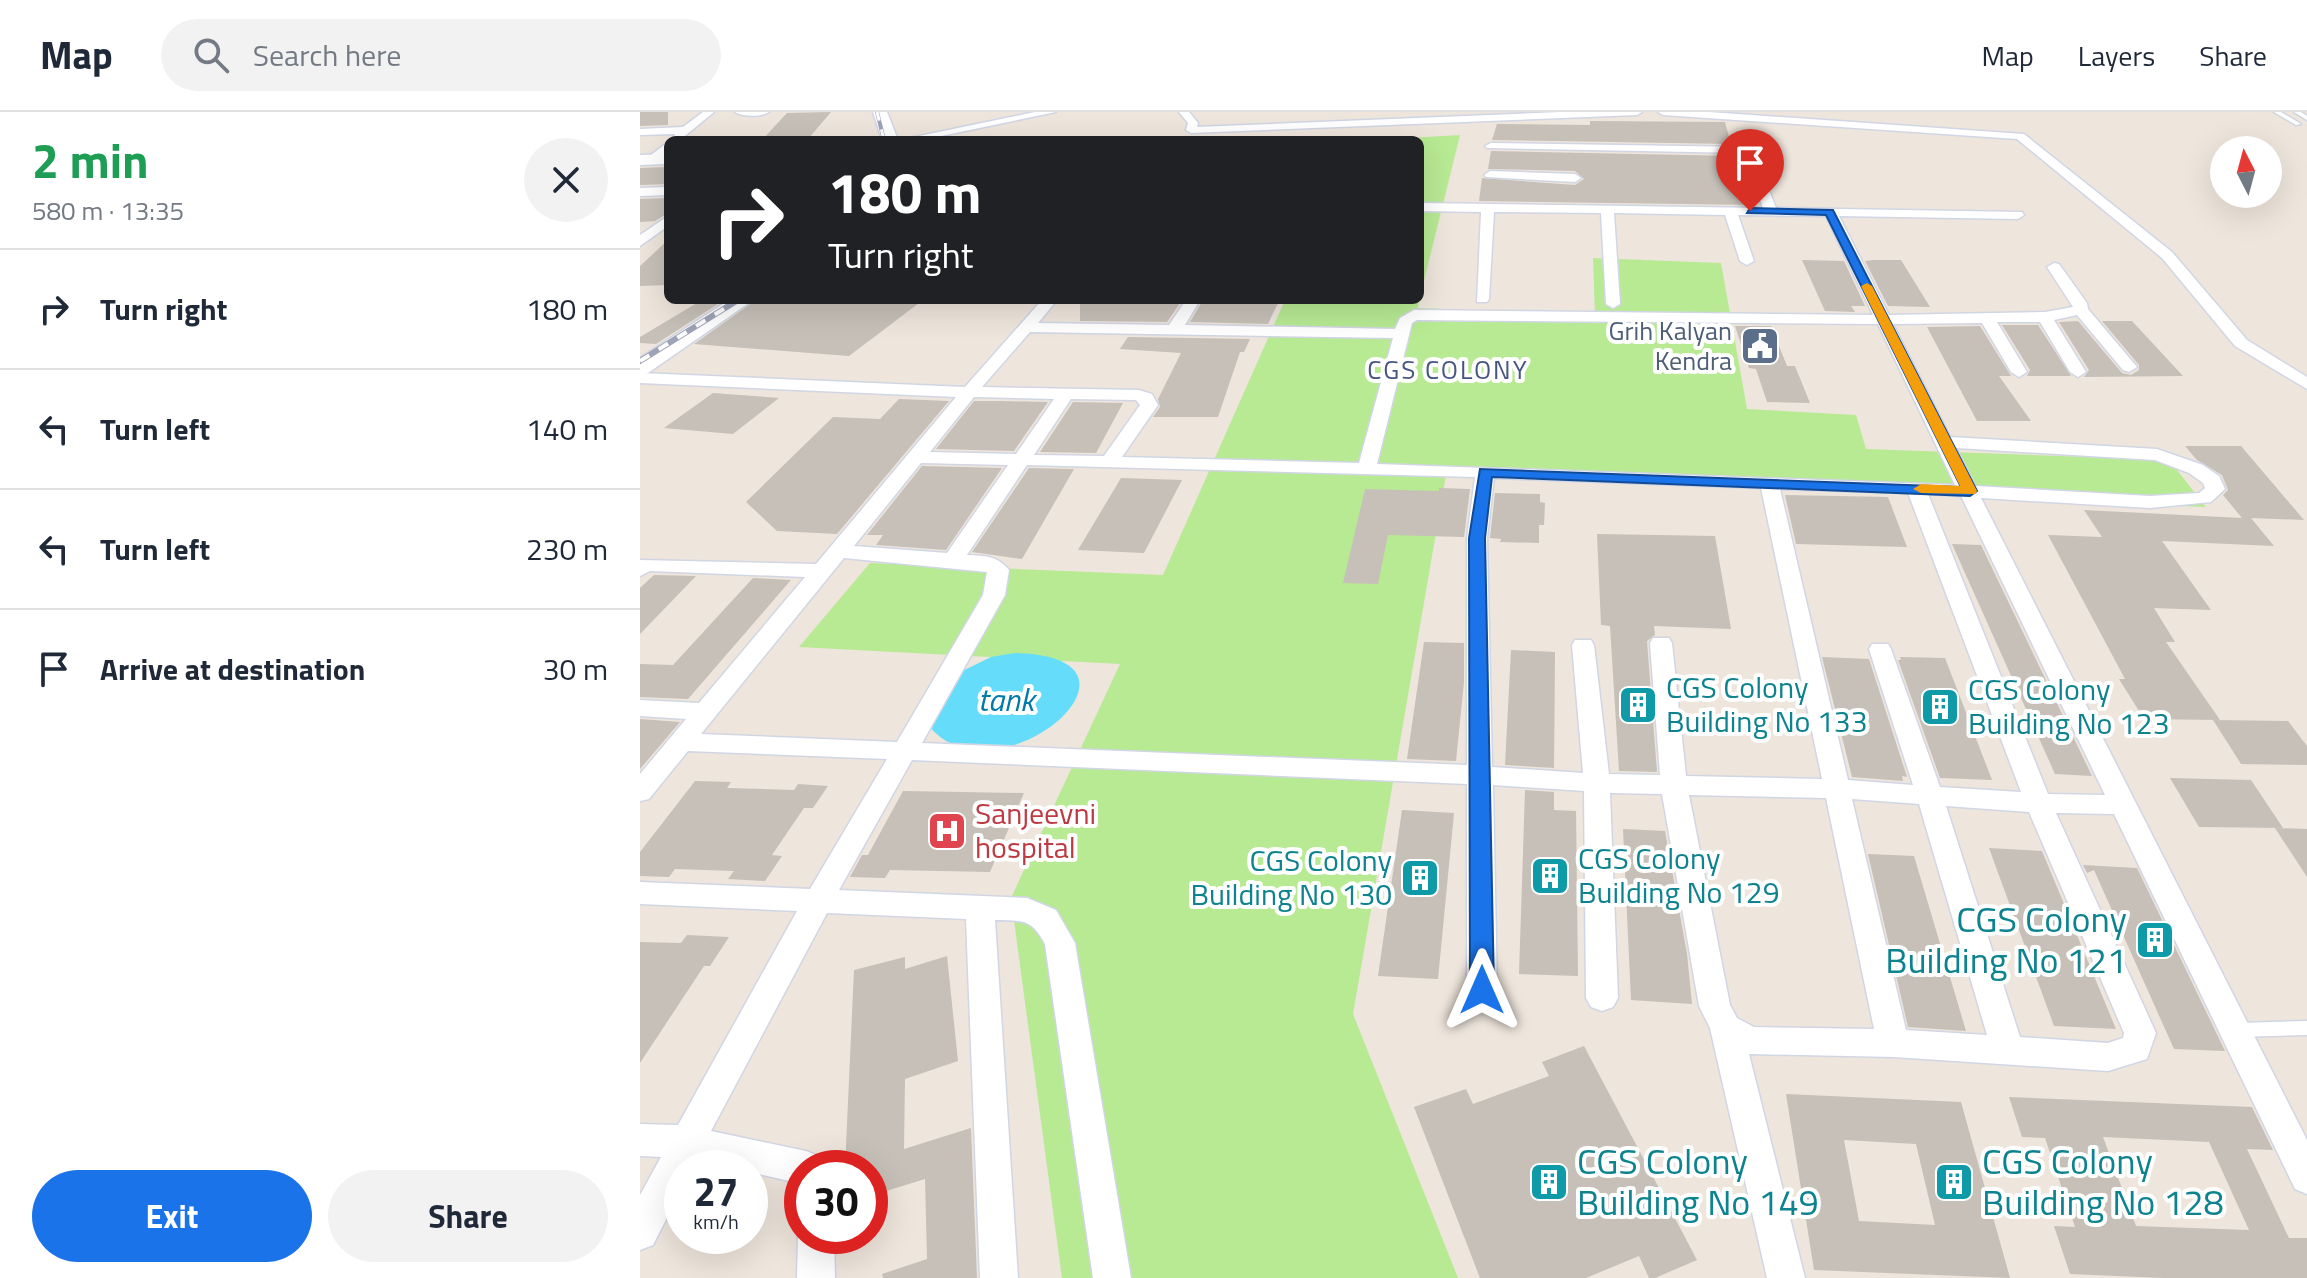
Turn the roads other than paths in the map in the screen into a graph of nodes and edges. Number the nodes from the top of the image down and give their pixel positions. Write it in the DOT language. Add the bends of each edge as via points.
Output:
graph roads {
  1 [pos="709,112"];
  2 [pos="740,112"];
  3 [pos="764,112"];
  4 [pos="880,112"];
  5 [pos="1051,112"];
  6 [pos="1184,112"];
  7 [pos="1637,112"];
  8 [pos="1663,112"];
  9 [pos="2277,112"];
  10 [pos="2297,112"];
  11 [pos="2307,118"];
  12 [pos="2298,124"];
  13 [pos="687,130"];
  14 [pos="640,132"];
  15 [pos="1191,135"];
  16 [pos="679,136"];
  17 [pos="889,136"];
  18 [pos="926,136"];
  19 [pos="1573,142"];
  20 [pos="1491,146"];
  21 [pos="1490,175"];
  22 [pos="1575,178"];
  23 [pos="664,191"];
  24 [pos="640,192"];
  25 [pos="1488,206"];
  26 [pos="1424,207"];
  27 [pos="1576,208"];
  28 [pos="1607,208"];
  29 [pos="1730,210"];
  30 [pos="1771,211"];
  31 [pos="1830,212"];
  32 [pos="2018,215"];
  33 [pos="664,222"];
  34 [pos="640,224"];
  35 [pos="664,224"];
  36 [pos="640,242"];
  37 [pos="1747,261"];
  38 [pos="2054,267"];
  39 [pos="1482,299"];
  40 [pos="707,304"];
  41 [pos="737,304"];
  42 [pos="1046,304"];
  43 [pos="1190,304"];
  44 [pos="1613,304"];
  45 [pos="2081,310"];
  46 [pos="2045,317"];
  47 [pos="1987,318"];
  48 [pos="1884,320"];
  49 [pos="1026,327"];
  50 [pos="1174,330"];
  51 [pos="1401,334"];
  52 [pos="640,344"];
  53 [pos="2129,367"];
  54 [pos="640,368"];
  55 [pos="2019,372"];
  56 [pos="2078,372"];
  57 [pos="640,378"];
  58 [pos="2307,384"];
  59 [pos="969,392"];
  60 [pos="1066,394"];
  61 [pos="1945,442"];
  62 [pos="917,457"];
  63 [pos="1023,460"];
  64 [pos="1109,463"];
  65 [pos="1366,470"];
  66 [pos="1485,472"];
  67 [pos="1769,483"];
  68 [pos="1916,488"];
  69 [pos="1970,491"];
  70 [pos="953,560"];
  71 [pos="832,561"];
  72 [pos="640,570"];
  73 [pos="1661,643"];
  74 [pos="1583,645"];
  75 [pos="1880,649"];
  76 [pos="640,708"];
  77 [pos="707,712"];
  78 [pos="682,742"];
  79 [pos="904,751"];
  80 [pos="1480,775"];
  81 [pos="1597,783"];
  82 [pos="1674,786"];
  83 [pos="1838,789"];
  84 [pos="640,792"];
  85 [pos="1930,797"];
  86 [pos="2038,803"];
  87 [pos="2125,805"];
  88 [pos="640,893"];
  89 [pos="820,898"];
  90 [pos="980,907"];
  91 [pos="1482,990"];
  92 [pos="1602,998"];
  93 [pos="1726,1028"];
  94 [pos="2307,1028"];
  95 [pos="2235,1030"];
  96 [pos="1893,1043"];
  97 [pos="2008,1051"];
  98 [pos="640,1140"];
  99 [pos="687,1142"];
  100 [pos="784,1163"];
  101 [pos="2307,1177"];
  102 [pos="640,1232"];
  103 [pos="816,1254"];
  104 [pos="816,1278"];
  105 [pos="999,1278"];
  106 [pos="1112,1278"];
  107 [pos="1786,1278"];
  1 -- 13 [label="street"];
  2 -- 3 [label="street"];
  4 -- 17 [label="main road"];
  5 -- 18 [label="street"];
  6 -- 15 [label="street" via="1193,123"];
  7 -- 15 [label="street"];
  8 -- 58 [label="street" via="2020,136 2167,255 2241,343"];
  9 -- 12 [label="lane"];
  10 -- 11 [label="lane"];
  13 -- 14 [label="street"];
  13 -- 16 [label="street"];
  19 -- 20 [label="street"];
  19 -- 22 [label="street"];
  19 -- 30 [label="street" via="1744,145"];
  21 -- 22 [label="street"];
  22 -- 27 [label="street"];
  23 -- 24 [label="street"];
  25 -- 26 [label="street"];
  25 -- 27 [label="street"];
  25 -- 39 [label="street"];
  27 -- 28 [label="street"];
  28 -- 29 [label="street"];
  28 -- 44 [label="street"];
  29 -- 30 [label="street"];
  29 -- 37 [label="street"];
  30 -- 31 [label="street"];
  31 -- 32 [label="street"];
  31 -- 48 [label="street"];
  33 -- 34 [label="street"];
  35 -- 36 [label="street"];
  38 -- 45 [label="street"];
  40 -- 52 [label="main road"];
  41 -- 54 [label="main road"];
  42 -- 49 [label="street"];
  43 -- 50 [label="street"];
  45 -- 46 [label="street"];
  45 -- 53 [label="street"];
  46 -- 47 [label="street"];
  46 -- 56 [label="street"];
  47 -- 48 [label="street"];
  47 -- 55 [label="street"];
  48 -- 51 [label="street" via="1423,313 1405,321"];
  48 -- 61 [label="street"];
  49 -- 50 [label="street"];
  49 -- 59 [label="street"];
  50 -- 51 [label="street"];
  51 -- 65 [label="street"];
  57 -- 59 [label="street"];
  59 -- 60 [label="street"];
  59 -- 62 [label="street"];
  60 -- 63 [label="street"];
  60 -- 64 [label="street" via="1146,398 1149,405"];
  61 -- 69 [label="street"];
  61 -- 69 [label="street" via="2157,455 2196,469 2212,480 2215,489 2204,498 2150,502"];
  62 -- 63 [label="street"];
  62 -- 71 [label="street"];
  63 -- 64 [label="street"];
  63 -- 70 [label="street"];
  64 -- 65 [label="street"];
  65 -- 66 [label="street"];
  66 -- 67 [label="street"];
  66 -- 80 [label="street" via="1477,538"];
  67 -- 68 [label="street"];
  67 -- 83 [label="street"];
  68 -- 69 [label="street"];
  68 -- 86 [label="street"];
  69 -- 87 [label="street"];
  70 -- 71 [label="street"];
  70 -- 79 [label="street" via="990,563 998,570 999,581"];
  71 -- 72 [label="street" via="645,565"];
  71 -- 77 [label="street"];
  73 -- 82 [label="street"];
  74 -- 81 [label="street"];
  75 -- 85 [label="street"];
  76 -- 77 [label="street"];
  77 -- 78 [label="street"];
  78 -- 79 [label="street"];
  78 -- 84 [label="street"];
  79 -- 80 [label="street"];
  79 -- 89 [label="street"];
  80 -- 81 [label="street"];
  80 -- 91 [label="street"];
  81 -- 82 [label="street"];
  81 -- 92 [label="street"];
  82 -- 83 [label="street"];
  82 -- 93 [label="street" via="1715,1006"];
  83 -- 85 [label="street"];
  83 -- 96 [label="street"];
  85 -- 86 [label="street"];
  85 -- 97 [label="street"];
  86 -- 87 [label="street"];
  86 -- 97 [label="street" via="2140,1033 2136,1049 2108,1057"];
  87 -- 95 [label="street"];
  88 -- 89 [label="street"];
  89 -- 90 [label="street"];
  89 -- 99 [label="street"];
  90 -- 105 [label="street"];
  90 -- 106 [label="street" via="1027,910 1046,918 1060,943"];
  93 -- 96 [label="street" via="1751,1041"];
  93 -- 107 [label="street"];
  94 -- 95 [label="lane"];
  95 -- 101 [label="street"];
  96 -- 97 [label="street"];
  98 -- 99 [label="street"];
  99 -- 100 [label="street"];
  99 -- 102 [label="street"];
  103 -- 104 [label="street"];
}
